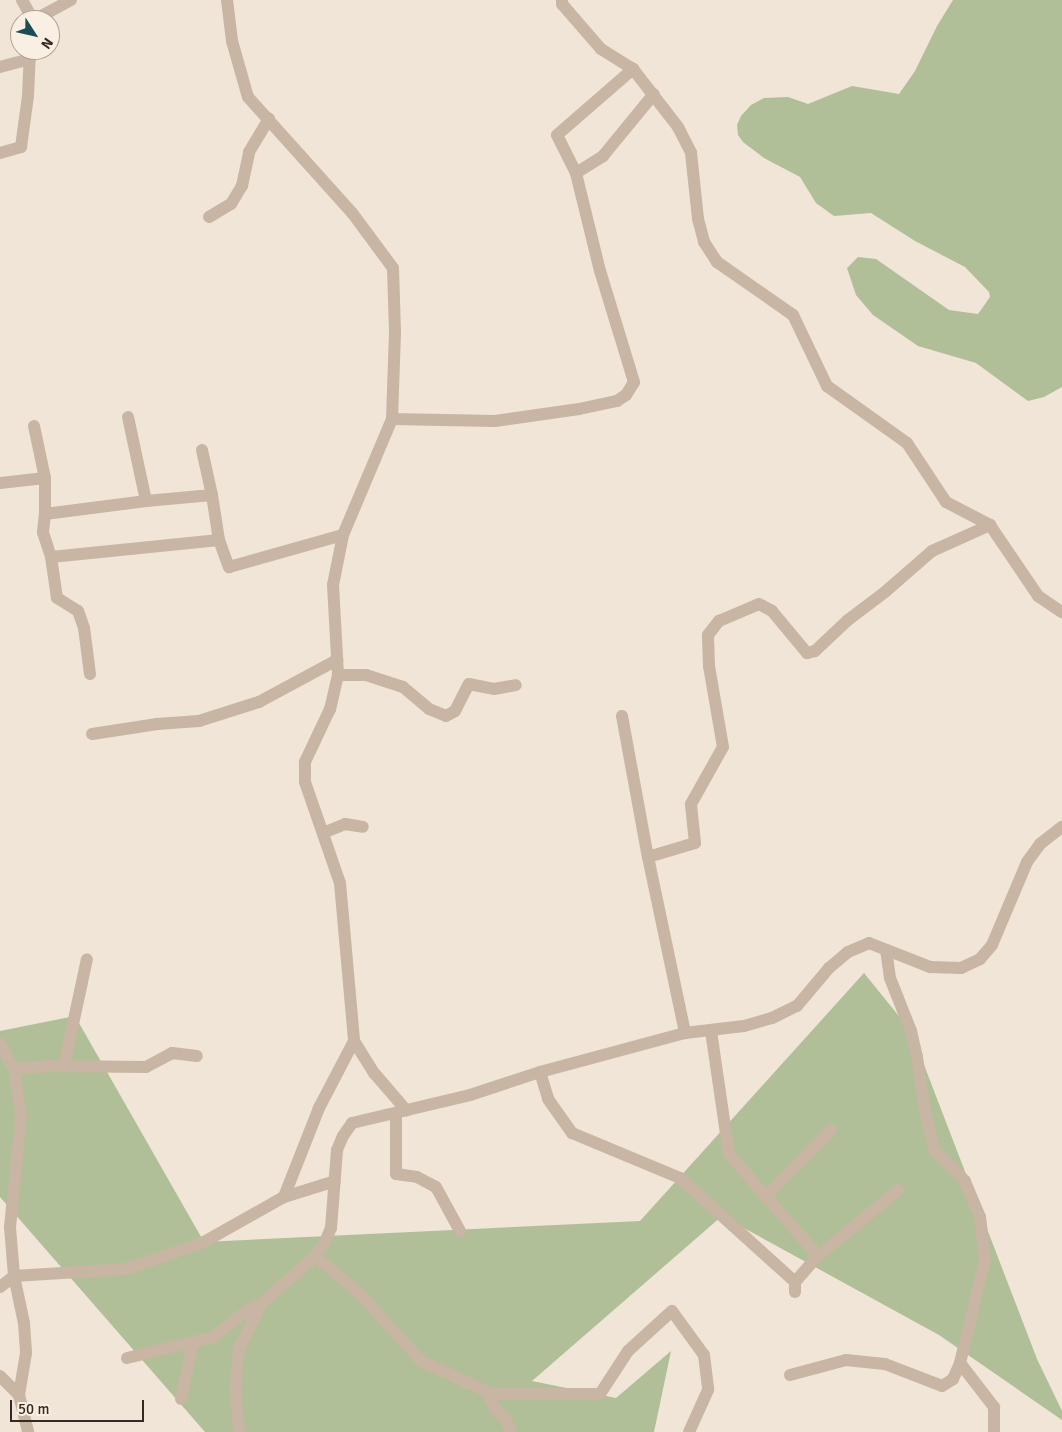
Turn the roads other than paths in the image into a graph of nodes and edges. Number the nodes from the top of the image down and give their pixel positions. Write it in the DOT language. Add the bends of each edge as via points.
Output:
graph roads {
  1 [pos="71,0"];
  2 [pos="227,0"];
  3 [pos="562,0"];
  4 [pos="52,10"];
  5 [pos="16,60"];
  6 [pos="30,60"];
  7 [pos="0,67"];
  8 [pos="633,69"];
  9 [pos="654,94"];
  10 [pos="269,119"];
  11 [pos="0,153"];
  12 [pos="576,172"];
  13 [pos="209,217"];
  14 [pos="128,417"];
  15 [pos="392,419"];
  16 [pos="34,426"];
  17 [pos="202,450"];
  18 [pos="45,478"];
  19 [pos="0,483"];
  20 [pos="212,495"];
  21 [pos="146,501"];
  22 [pos="45,514"];
  23 [pos="990,525"];
  24 [pos="342,535"];
  25 [pos="219,540"];
  26 [pos="51,557"];
  27 [pos="1062,612"];
  28 [pos="337,660"];
  29 [pos="90,674"];
  30 [pos="338,675"];
  31 [pos="516,685"];
  32 [pos="622,716"];
  33 [pos="92,734"];
  34 [pos="363,827"];
  35 [pos="1062,827"];
  36 [pos="323,833"];
  37 [pos="648,857"];
  38 [pos="886,950"];
  39 [pos="87,959"];
  40 [pos="711,1031"];
  41 [pos="685,1033"];
  42 [pos="354,1041"];
  43 [pos="0,1043"];
  44 [pos="197,1056"];
  45 [pos="64,1066"];
  46 [pos="14,1069"];
  47 [pos="540,1072"];
  48 [pos="401,1112"];
  49 [pos="830,1130"];
  50 [pos="335,1181"];
  51 [pos="898,1190"];
  52 [pos="284,1197"];
  53 [pos="765,1197"];
  54 [pos="460,1231"];
  55 [pos="315,1256"];
  56 [pos="818,1256"];
  57 [pos="14,1276"];
  58 [pos="0,1287"];
  59 [pos="262,1303"];
  60 [pos="193,1342"];
  61 [pos="127,1358"];
  62 [pos="960,1363"];
  63 [pos="790,1375"];
  64 [pos="3,1384"];
  65 [pos="485,1391"];
  66 [pos="19,1394"];
  67 [pos="181,1399"];
  68 [pos="28,1432"];
  69 [pos="239,1432"];
  70 [pos="511,1432"];
  71 [pos="689,1432"];
  72 [pos="994,1432"];
  1 -- 4 [label="street"];
  2 -- 10 [label="street" via="232,41 248,98"];
  3 -- 8 [label="street" via="600,49"];
  5 -- 7 [label="street"];
  6 -- 11 [label="street" via="21,147"];
  8 -- 9 [label="street"];
  8 -- 12 [label="street" via="557,135"];
  9 -- 12 [label="street" via="603,156"];
  9 -- 23 [label="street" via="678,127 691,153 698,218 704,242 718,262 793,315 826,386 907,443 946,502"];
  10 -- 13 [label="street" via="249,152 242,186 232,204"];
  10 -- 15 [label="street" via="353,214 393,268"];
  12 -- 15 [label="street" via="600,271 634,382 626,395 617,401 579,409 495,421"];
  14 -- 21 [label="street"];
  15 -- 24 [label="street"];
  16 -- 18 [label="street"];
  17 -- 20 [label="street"];
  18 -- 19 [label="street"];
  18 -- 22 [label="street"];
  20 -- 21 [label="street"];
  20 -- 25 [label="street"];
  21 -- 22 [label="street"];
  22 -- 26 [label="street" via="43,532"];
  23 -- 27 [label="street" via="1038,596"];
  23 -- 37 [label="street" via="932,551 815,651 807,653 772,611 759,604 719,621 708,635 709,666 723,747 691,804 695,843"];
  24 -- 25 [label="street" via="230,567"];
  24 -- 28 [label="street" via="333,585"];
  25 -- 26 [label="street"];
  26 -- 29 [label="street" via="57,598 78,611 84,628"];
  28 -- 30 [label="street"];
  28 -- 33 [label="street" via="259,702 199,721"];
  30 -- 31 [label="street" via="366,675 403,687 429,709 446,716 454,712 469,684 494,689"];
  30 -- 36 [label="street" via="330,709 305,762 305,782"];
  32 -- 37 [label="street"];
  34 -- 36 [label="street" via="345,824"];
  35 -- 38 [label="street" via="1040,844 1027,862 996,937 980,959 961,968 930,967"];
  36 -- 42 [label="street" via="340,883"];
  37 -- 41 [label="street"];
  38 -- 40 [label="street" via="869,943 848,952 829,968 796,1006 772,1018"];
  38 -- 62 [label="street" via="890,978 918,1057 934,1150 965,1181 980,1218 985,1260"];
  39 -- 45 [label="street"];
  40 -- 41 [label="street"];
  40 -- 53 [label="street" via="729,1154"];
  41 -- 47 [label="street"];
  42 -- 48 [label="street"];
  42 -- 52 [label="street" via="318,1108"];
  43 -- 46 [label="street"];
  44 -- 45 [label="street" via="172,1053 146,1067"];
  45 -- 46 [label="street"];
  46 -- 57 [label="street" via="21,1117 10,1227"];
  47 -- 48 [label="street" via="470,1095"];
  47 -- 56 [label="street" via="548,1099 572,1133 680,1178 795,1287"];
  48 -- 50 [label="street" via="352,1123 337,1150"];
  48 -- 54 [label="street" via="396,1174 417,1178 436,1187"];
  49 -- 53 [label="street"];
  50 -- 52 [label="street"];
  50 -- 55 [label="street" via="331,1228"];
  51 -- 56 [label="street"];
  52 -- 57 [label="street" via="204,1242 127,1269"];
  53 -- 56 [label="street"];
  55 -- 59 [label="street"];
  55 -- 65 [label="street" via="361,1295 421,1361"];
  57 -- 58 [label="street"];
  57 -- 66 [label="street" via="24,1323 26,1353"];
  59 -- 60 [label="street" via="244,1312 213,1337"];
  59 -- 69 [label="street" via="239,1348 235,1386"];
  60 -- 61 [label="street"];
  60 -- 67 [label="street"];
  62 -- 63 [label="street" via="953,1379 942,1386 885,1364 846,1360"];
  62 -- 72 [label="street" via="994,1407"];
  64 -- 66 [label="street"];
  65 -- 70 [label="street"];
  65 -- 71 [label="street" via="492,1394 600,1394 628,1352 672,1310 704,1355 708,1390"];
  66 -- 68 [label="street"];
}
